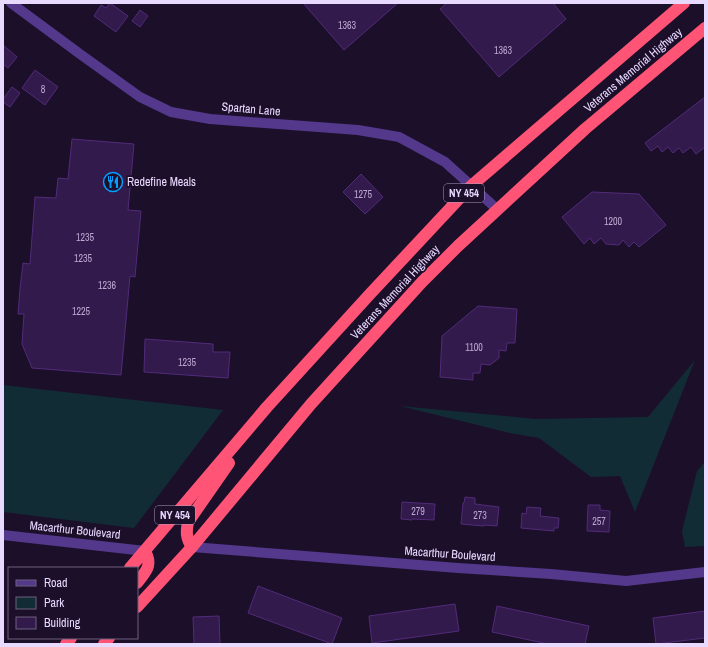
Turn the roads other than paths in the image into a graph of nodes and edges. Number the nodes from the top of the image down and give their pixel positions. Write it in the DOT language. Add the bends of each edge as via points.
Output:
graph roads {
  1 [pos="11,3"];
  2 [pos="684,3"];
  3 [pos="705,28"];
  4 [pos="471,186"];
  5 [pos="498,210"];
  6 [pos="266,407"];
  7 [pos="3,535"];
  8 [pos="192,547"];
  9 [pos="145,551"];
  10 [pos="131,567"];
  11 [pos="705,572"];
  12 [pos="138,582"];
  13 [pos="138,606"];
  1 -- 4 [label="street, Spartan Lane" via="140,97 171,112 210,119 358,130 398,137 445,162"];
  2 -- 4 [label="highway, Veterans Memorial Highway / NY 454"];
  3 -- 5 [label="highway, Veterans Memorial Highway / NY 454" via="585,129"];
  4 -- 5 [label="street, Spartan Lane"];
  4 -- 6 [label="highway, Veterans Memorial Highway / NY 454"];
  5 -- 8 [label="highway, Veterans Memorial Highway / NY 454" via="422,282 321,393"];
  6 -- 8 [label="highway" via="188,522 187,539"];
  6 -- 9 [label="highway, Veterans Memorial Highway / NY 454"];
  7 -- 9 [label="street, Macarthur Boulevard"];
  8 -- 11 [label="street, Macarthur Boulevard" via="626,581"];
  8 -- 13 [label="highway, Veterans Memorial Highway / NY 454"];
  9 -- 10 [label="highway, Veterans Memorial Highway / NY 454"];
  9 -- 12 [label="highway" via="149,563"];
}
